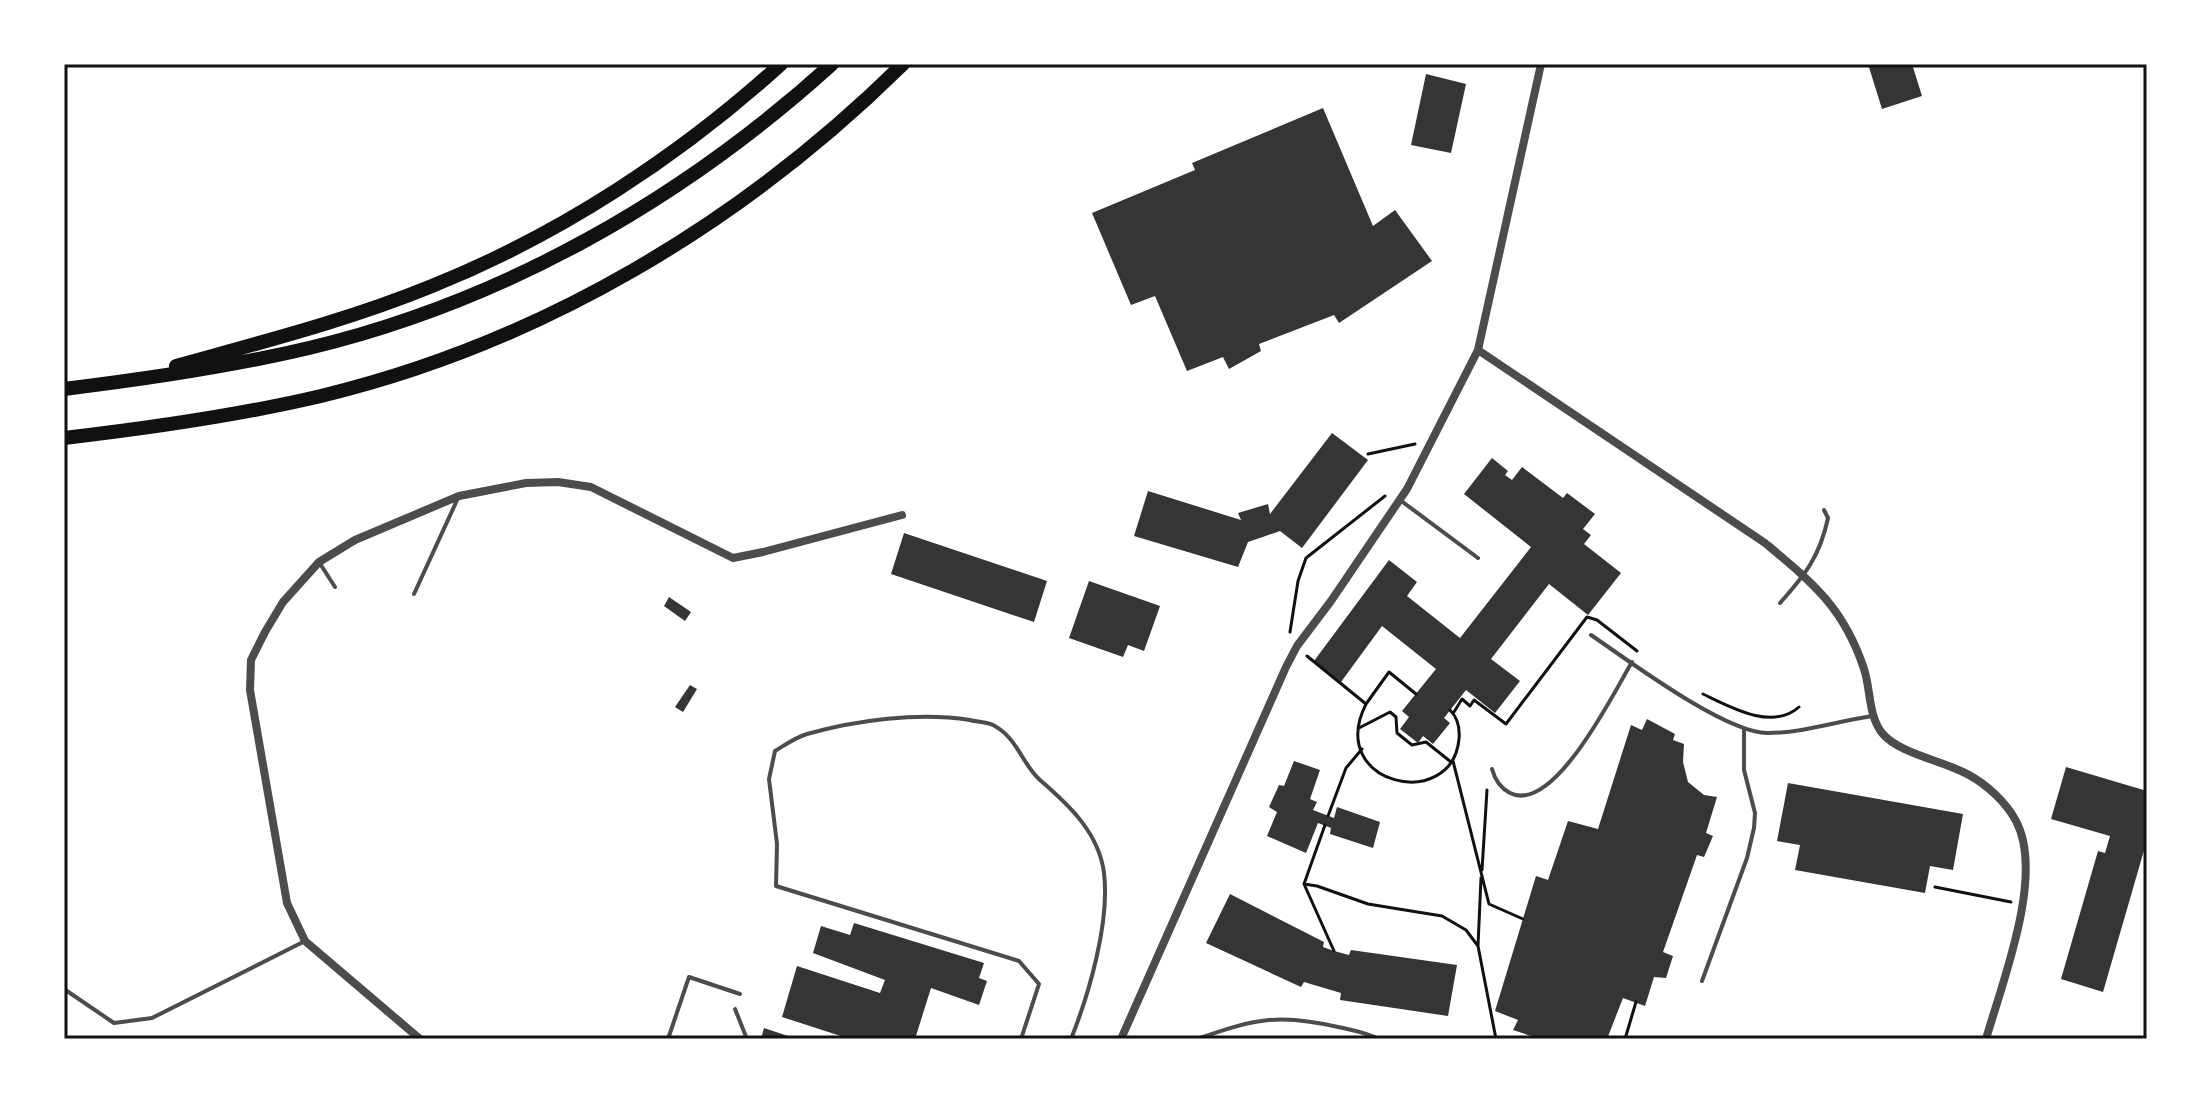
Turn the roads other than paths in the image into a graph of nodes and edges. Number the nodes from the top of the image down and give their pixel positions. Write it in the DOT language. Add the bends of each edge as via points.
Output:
graph roads {
  1 [pos="781,64"];
  2 [pos="832,64"];
  3 [pos="903,64"];
  4 [pos="1541,64"];
  5 [pos="1478,350"];
  6 [pos="114,383"];
  7 [pos="64,389"];
  8 [pos="64,438"];
  9 [pos="459,496"];
  10 [pos="1400,500"];
  11 [pos="1824,510"];
  12 [pos="902,515"];
  13 [pos="1478,558"];
  14 [pos="319,562"];
  15 [pos="1805,575"];
  16 [pos="335,587"];
  17 [pos="414,594"];
  18 [pos="1780,603"];
  19 [pos="1591,635"];
  20 [pos="1632,662"];
  21 [pos="1873,716"];
  22 [pos="1744,728"];
  23 [pos="1492,769"];
  24 [pos="305,941"];
  25 [pos="1702,981"];
  26 [pos="64,989"];
  27 [pos="740,994"];
  28 [pos="735,1009"];
  29 [pos="420,1039"];
  30 [pos="668,1039"];
  31 [pos="747,1039"];
  32 [pos="1021,1039"];
  33 [pos="1071,1039"];
  34 [pos="1121,1039"];
  35 [pos="1197,1039"];
  36 [pos="1378,1039"];
  37 [pos="1986,1039"];
  1 -- 6 [label="highway" via="661,159 492,260 372,308"];
  2 -- 6 [label="highway" via="679,185 501,282 440,308 311,347"];
  3 -- 8 [label="highway" via="820,141 718,218 648,262 521,327 457,354 323,395 185,422"];
  4 -- 5 [label="street"];
  5 -- 10 [label="street"];
  5 -- 15 [label="street"];
  6 -- 7 [label="highway"];
  9 -- 12 [label="street" via="526,483 591,487 733,558"];
  9 -- 14 [label="street" via="355,540"];
  9 -- 17 [label="lane"];
  10 -- 13 [label="lane"];
  10 -- 34 [label="street" via="1297,646"];
  11 -- 15 [label="lane" via="1824,537"];
  14 -- 16 [label="lane"];
  14 -- 24 [label="street" via="283,602 251,660 250,690 287,903"];
  15 -- 18 [label="lane"];
  15 -- 21 [label="street" via="1852,636 1866,673"];
  19 -- 20 [label="lane"];
  20 -- 22 [label="lane" via="1693,703"];
  20 -- 23 [label="lane" via="1577,755 1547,784 1516,796 1504,790"];
  21 -- 22 [label="lane" via="1789,732 1765,734"];
  21 -- 37 [label="street" via="1883,734 1987,786 2011,814 2023,839 2023,904"];
  22 -- 25 [label="lane" via="1744,770 1754,828"];
  24 -- 26 [label="lane" via="152,1018 114,1023"];
  24 -- 29 [label="street"];
  27 -- 30 [label="lane" via="689,977"];
  28 -- 31 [label="lane"];
  32 -- 33 [label="lane" via="1039,984 1019,961 776,886 769,779 775,751 804,735 894,718 944,716 992,724 1015,742 1034,775 1067,803 1091,834 1103,870 1105,900 1087,999"];
  35 -- 36 [label="lane" via="1253,1020 1278,1018 1327,1024"];
}
